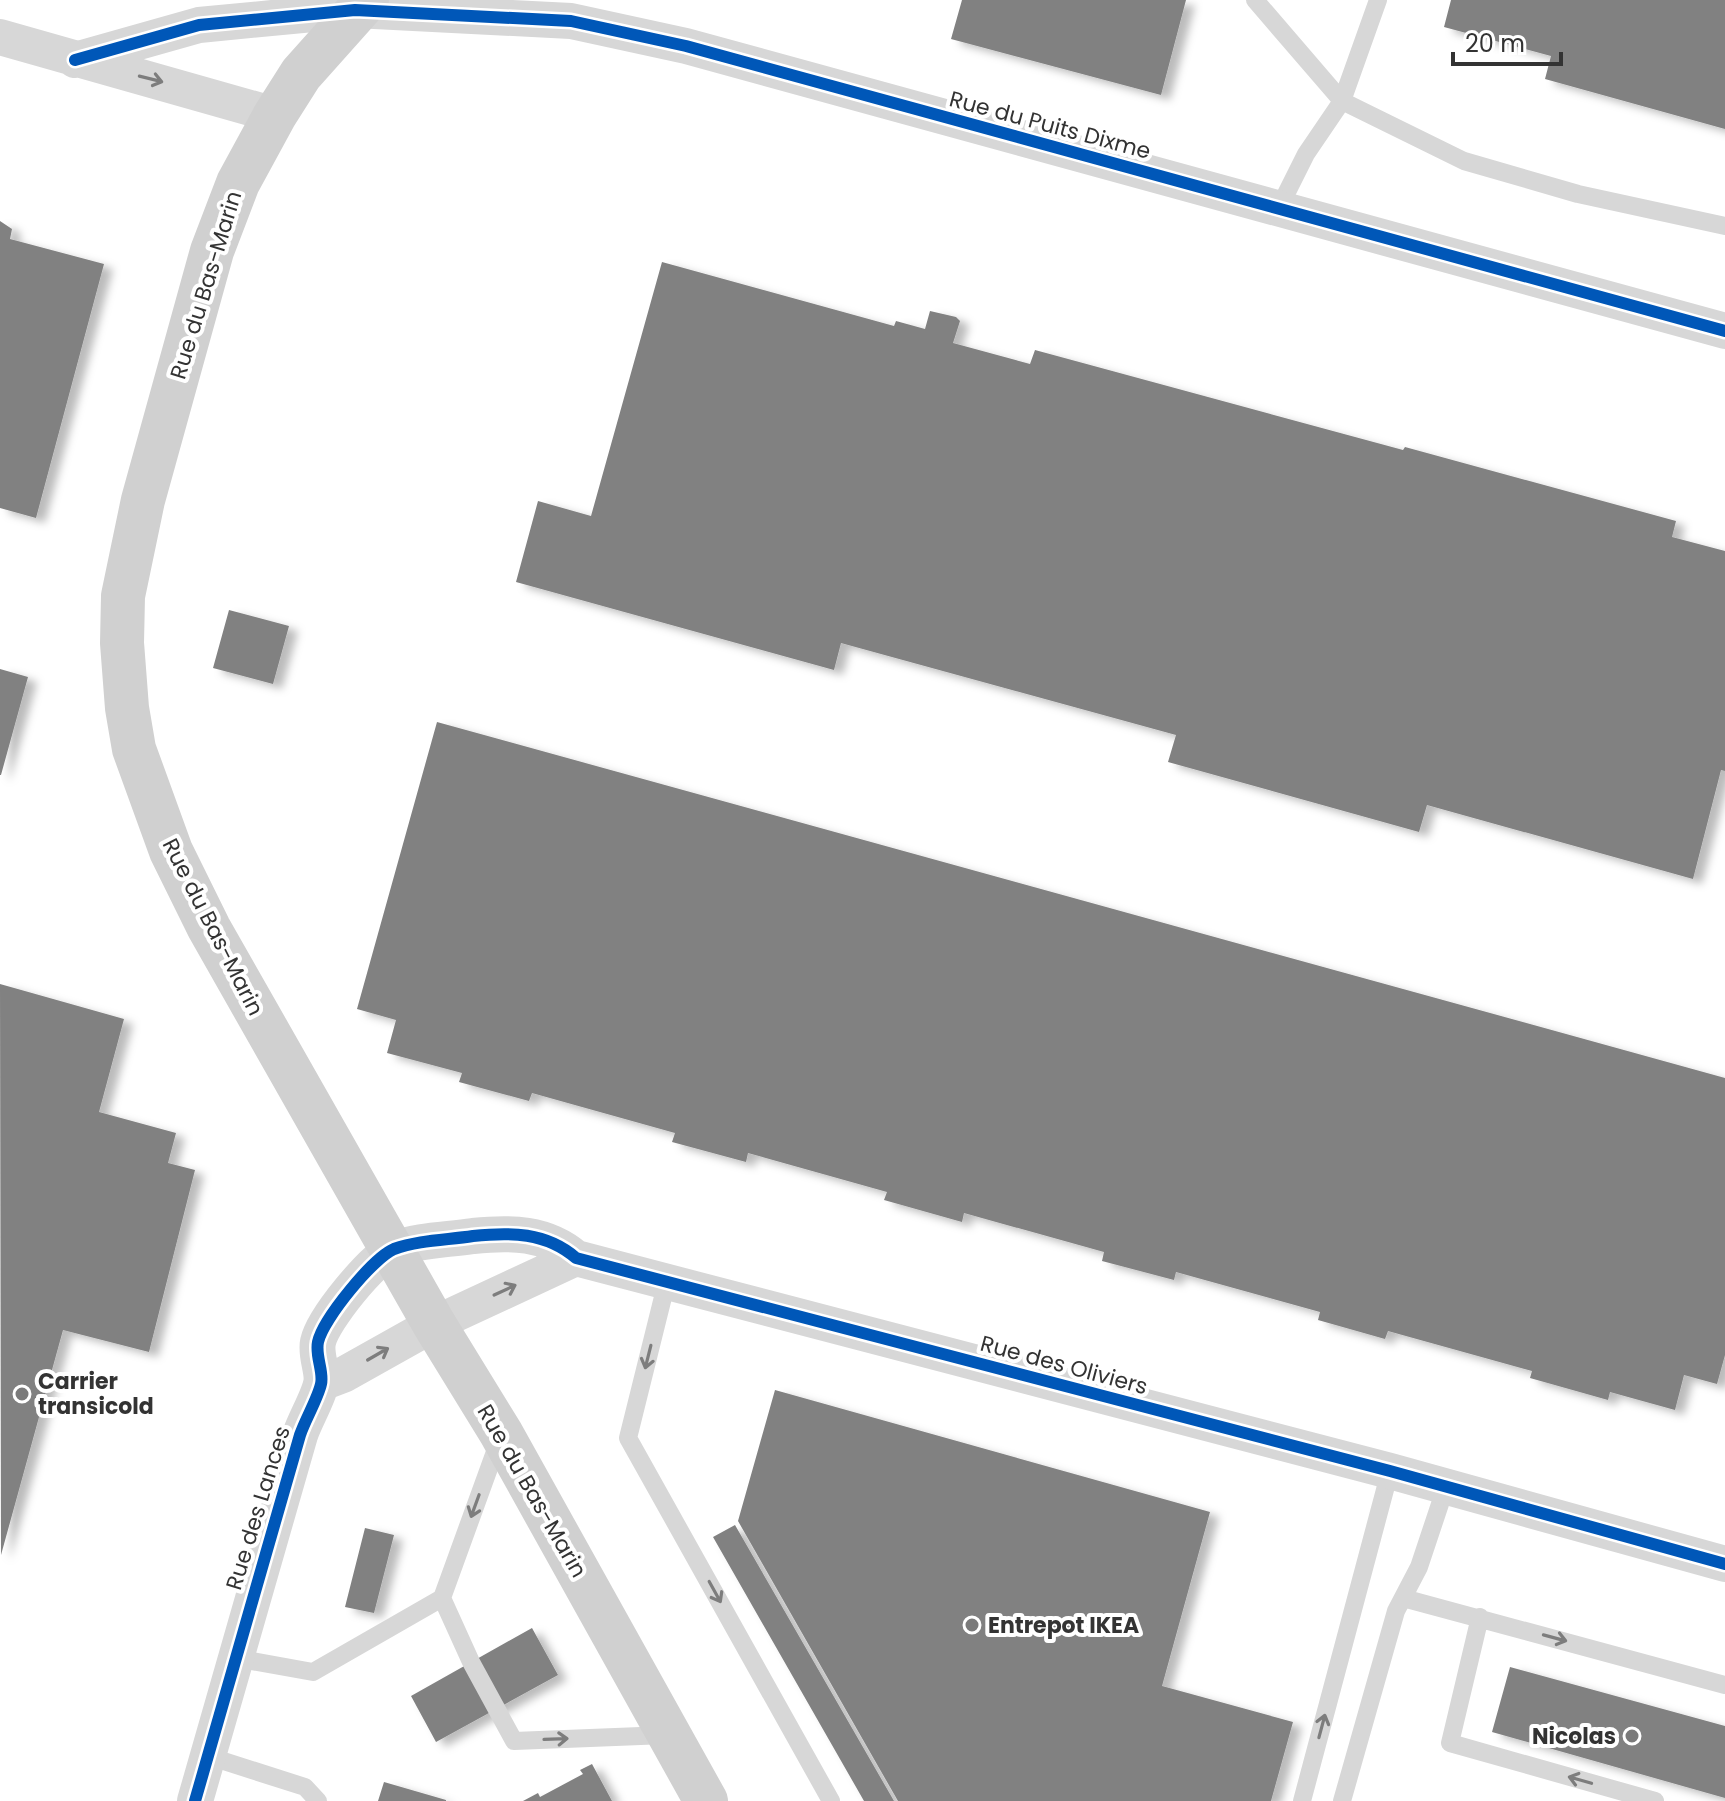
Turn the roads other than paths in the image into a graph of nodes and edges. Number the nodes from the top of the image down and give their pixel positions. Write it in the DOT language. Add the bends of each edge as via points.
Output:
graph roads {
  1 [pos="1255,0"];
  2 [pos="1378,0"];
  3 [pos="361,5"];
  4 [pos="562,10"];
  5 [pos="0,37"];
  6 [pos="75,60"];
  7 [pos="1342,101"];
  8 [pos="275,115"];
  9 [pos="1279,208"];
  10 [pos="1725,226"];
  11 [pos="1725,331"];
  12 [pos="392,1250"];
  13 [pos="576,1258"];
  14 [pos="667,1281"];
  15 [pos="434,1324"];
  16 [pos="322,1383"];
  17 [pos="501,1433"];
  18 [pos="1390,1471"];
  19 [pos="1446,1486"];
  20 [pos="1725,1564"];
  21 [pos="442,1598"];
  22 [pos="1403,1598"];
  23 [pos="1480,1617"];
  24 [pos="235,1658"];
  25 [pos="1725,1685"];
  26 [pos="669,1735"];
  27 [pos="208,1756"];
  28 [pos="195,1801"];
  29 [pos="318,1801"];
  30 [pos="706,1801"];
  31 [pos="831,1801"];
  32 [pos="1302,1801"];
  33 [pos="1342,1801"];
  34 [pos="1655,1801"];
  1 -- 7 [label="lane"];
  2 -- 7 [label="lane"];
  3 -- 4 [label="street, Rue du Puits Dixme"];
  3 -- 6 [label="street, Rue du Puits Dixme" via="199,25"];
  3 -- 8 [label="main road, Rue du Bas-Marin" via="301,74"];
  4 -- 9 [label="street, Rue du Puits Dixme"];
  5 -- 6 [label="street"];
  6 -- 8 [label="street, one-way"];
  7 -- 9 [label="lane" via="1306,154"];
  7 -- 10 [label="lane" via="1464,161 1578,194"];
  8 -- 12 [label="main road, Rue du Bas-Marin" via="238,183 212,251 143,500 123,596 127,708 139,762 209,928"];
  9 -- 11 [label="street, Rue du Puits Dixme"];
  12 -- 13 [label="street, Rue des Oliviers" via="515,1233 552,1242"];
  12 -- 15 [label="main road, Rue du Bas-Marin"];
  12 -- 16 [label="street, Rue des Lances" via="341,1301 326,1324 318,1342"];
  13 -- 14 [label="street, Rue des Oliviers"];
  15 -- 13 [label="street, one-way"];
  14 -- 18 [label="street, Rue des Oliviers"];
  14 -- 31 [label="lane, one-way" via="628,1438"];
  16 -- 15 [label="street, one-way"];
  15 -- 17 [label="main road, Rue du Bas-Marin"];
  16 -- 24 [label="street, Rue des Lances" via="300,1435"];
  17 -- 21 [label="lane, one-way"];
  17 -- 26 [label="main road, Rue du Bas-Marin"];
  18 -- 19 [label="street, Rue des Oliviers"];
  32 -- 18 [label="lane, one-way"];
  19 -- 20 [label="street, Rue des Oliviers"];
  19 -- 22 [label="lane"];
  21 -- 24 [label="lane" via="313,1672"];
  21 -- 26 [label="lane, one-way" via="514,1741"];
  22 -- 23 [label="lane"];
  22 -- 33 [label="lane"];
  23 -- 25 [label="lane, one-way"];
  34 -- 23 [label="lane, one-way" via="1450,1743"];
  24 -- 27 [label="street, Rue des Lances"];
  26 -- 30 [label="main road, Rue du Bas-Marin"];
  27 -- 28 [label="street, Rue des Lances"];
  27 -- 29 [label="lane" via="305,1787"];
}
